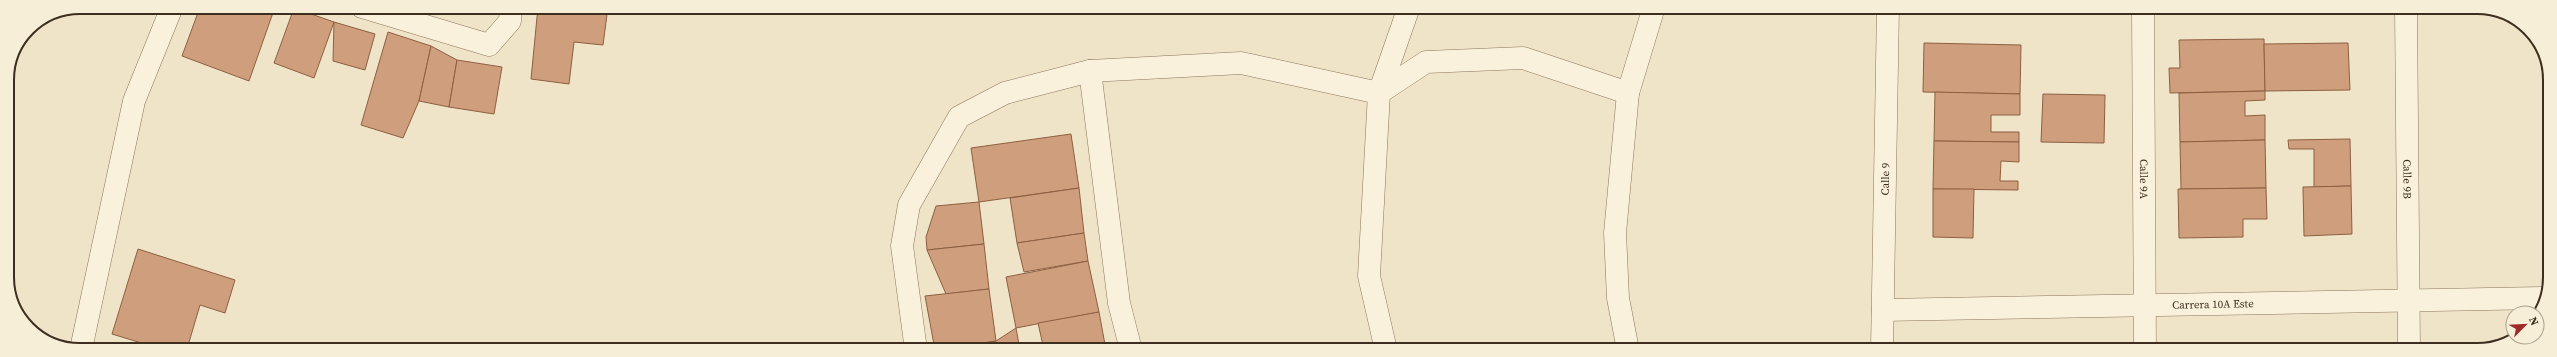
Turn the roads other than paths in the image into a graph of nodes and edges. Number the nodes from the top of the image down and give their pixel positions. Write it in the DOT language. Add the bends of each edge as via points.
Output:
graph roads {
  1 [pos="169,14"];
  2 [pos="385,14"];
  3 [pos="510,14"];
  4 [pos="1407,14"];
  5 [pos="1652,14"];
  6 [pos="1888,14"];
  7 [pos="2144,14"];
  8 [pos="2406,14"];
  9 [pos="1090,71"];
  10 [pos="1380,93"];
  11 [pos="1628,93"];
  12 [pos="2539,298"];
  13 [pos="2408,301"];
  14 [pos="2145,305"];
  15 [pos="1883,310"];
  16 [pos="82,343"];
  17 [pos="915,343"];
  18 [pos="1129,343"];
  19 [pos="1384,343"];
  20 [pos="1627,343"];
  21 [pos="1882,343"];
  22 [pos="2145,343"];
  23 [pos="2408,343"];
  1 -- 16 [label="street" via="134,101"];
  2 -- 3 [label="street" via="489,45 510,21"];
  4 -- 10 [label="street"];
  5 -- 11 [label="street"];
  6 -- 15 [label="street, Calle 9"];
  7 -- 14 [label="street, Calle 9A"];
  8 -- 13 [label="street, Calle 9B"];
  9 -- 10 [label="street" via="1241,63"];
  9 -- 17 [label="street" via="1005,93 959,117 909,205 902,246"];
  9 -- 18 [label="street" via="1119,303"];
  10 -- 11 [label="street" via="1426,62 1523,58"];
  10 -- 19 [label="street" via="1369,276"];
  11 -- 20 [label="street" via="1615,233 1618,298"];
  12 -- 13 [label="street, Carrera 10A Este"];
  13 -- 14 [label="street, Carrera 10A Este"];
  13 -- 23 [label="street, Calle 9B"];
  14 -- 15 [label="street, Carrera 10A Este"];
  14 -- 22 [label="street, Calle 9A"];
  15 -- 21 [label="street, Calle 9"];
}
